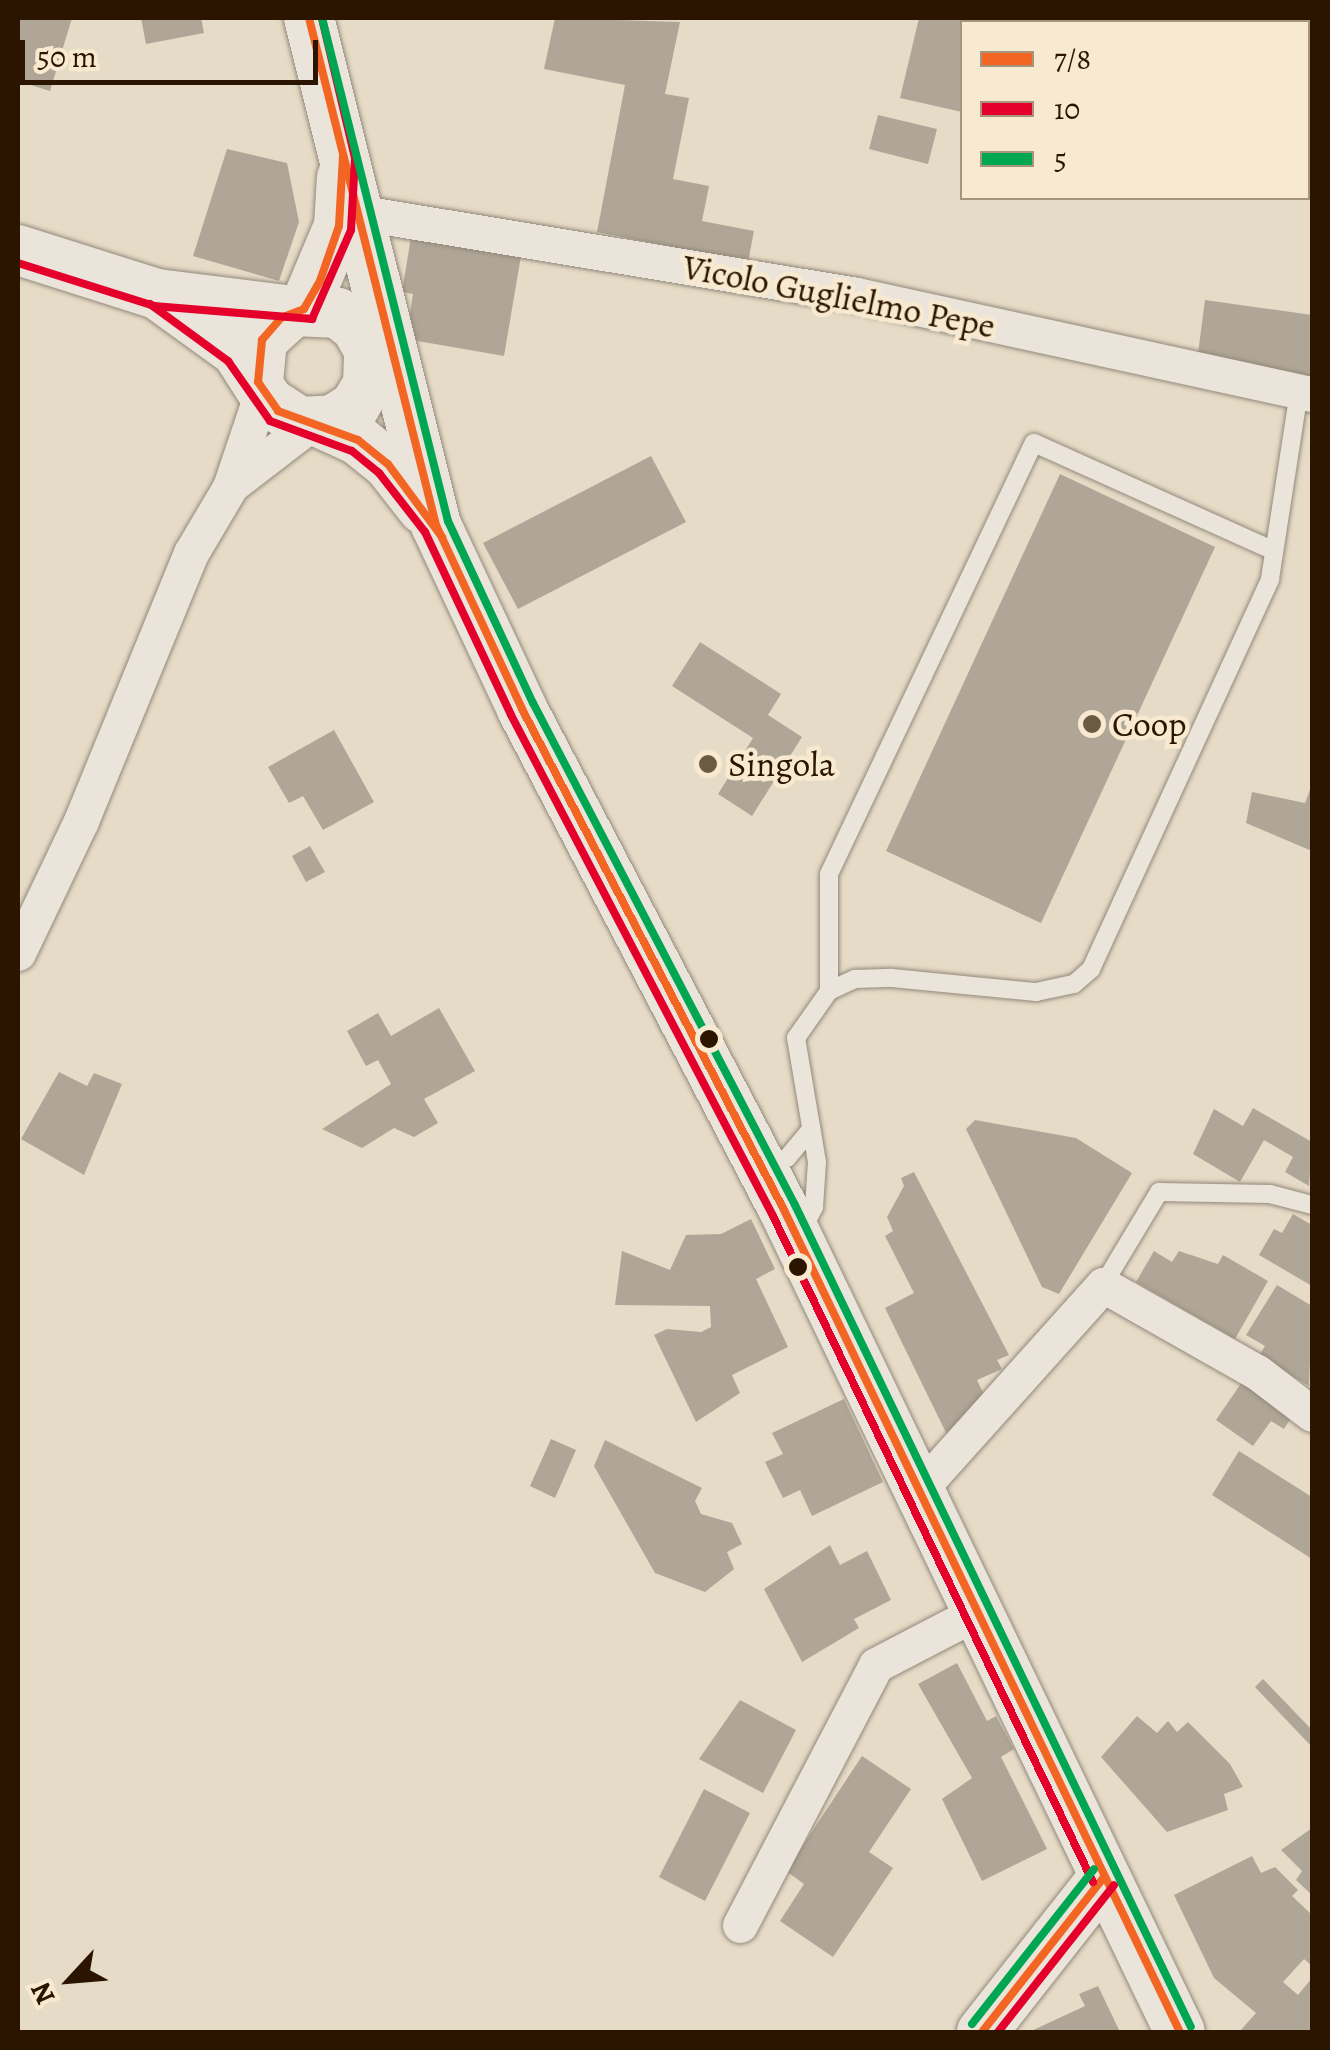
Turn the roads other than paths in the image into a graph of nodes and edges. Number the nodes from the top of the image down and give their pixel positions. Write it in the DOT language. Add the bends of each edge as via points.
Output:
graph roads {
  1 [pos="308,18"];
  2 [pos="344,157"];
  3 [pos="362,213"];
  4 [pos="18,250"];
  5 [pos="157,294"];
  6 [pos="299,310"];
  7 [pos="376,353"];
  8 [pos="260,387"];
  9 [pos="1306,393"];
  10 [pos="316,423"];
  11 [pos="230,487"];
  12 [pos="436,525"];
  13 [pos="1274,551"];
  14 [pos="18,953"];
  15 [pos="829,991"];
  16 [pos="811,1128"];
  17 [pos="762,1168"];
  18 [pos="1312,1206"];
  19 [pos="798,1237"];
  20 [pos="1104,1285"];
  21 [pos="1312,1414"];
  22 [pos="920,1490"];
  23 [pos="978,1612"];
  24 [pos="1104,1877"];
  25 [pos="740,1925"];
  26 [pos="982,2032"];
  27 [pos="1180,2032"];
  1 -- 2 [label="street"];
  2 -- 3 [label="street"];
  2 -- 6 [label="street" via="339,226"];
  3 -- 7 [label="street" via="375,283"];
  3 -- 9 [label="street, Vicolo Guglielmo Pepe" via="857,295"];
  4 -- 5 [label="street"];
  5 -- 6 [label="street"];
  5 -- 8 [label="street" via="237,352"];
  6 -- 7 [label="street" via="338,314"];
  6 -- 8 [label="street" via="262,340"];
  7 -- 10 [label="street" via="355,406"];
  7 -- 12 [label="street"];
  8 -- 10 [label="street" via="288,418"];
  8 -- 11 [label="street"];
  9 -- 13 [label="lane"];
  10 -- 11 [label="street"];
  10 -- 12 [label="street" via="358,440 388,464"];
  11 -- 14 [label="street" via="191,553 81,821"];
  12 -- 17 [label="street" via="522,709"];
  13 -- 15 [label="lane" via="1270,578 1091,969 1074,984 1036,992 892,978 854,979"];
  13 -- 15 [label="lane" via="1034,443 829,874"];
  15 -- 16 [label="lane" via="796,1038"];
  16 -- 17 [label="lane" via="787,1158"];
  16 -- 19 [label="lane" via="814,1207"];
  17 -- 19 [label="street"];
  18 -- 20 [label="lane" via="1270,1194 1159,1192"];
  19 -- 22 [label="street"];
  20 -- 21 [label="street" via="1256,1372"];
  20 -- 22 [label="street"];
  22 -- 23 [label="street"];
  23 -- 24 [label="street"];
  23 -- 25 [label="street" via="876,1665"];
  24 -- 26 [label="street"];
  24 -- 27 [label="street"];
}
